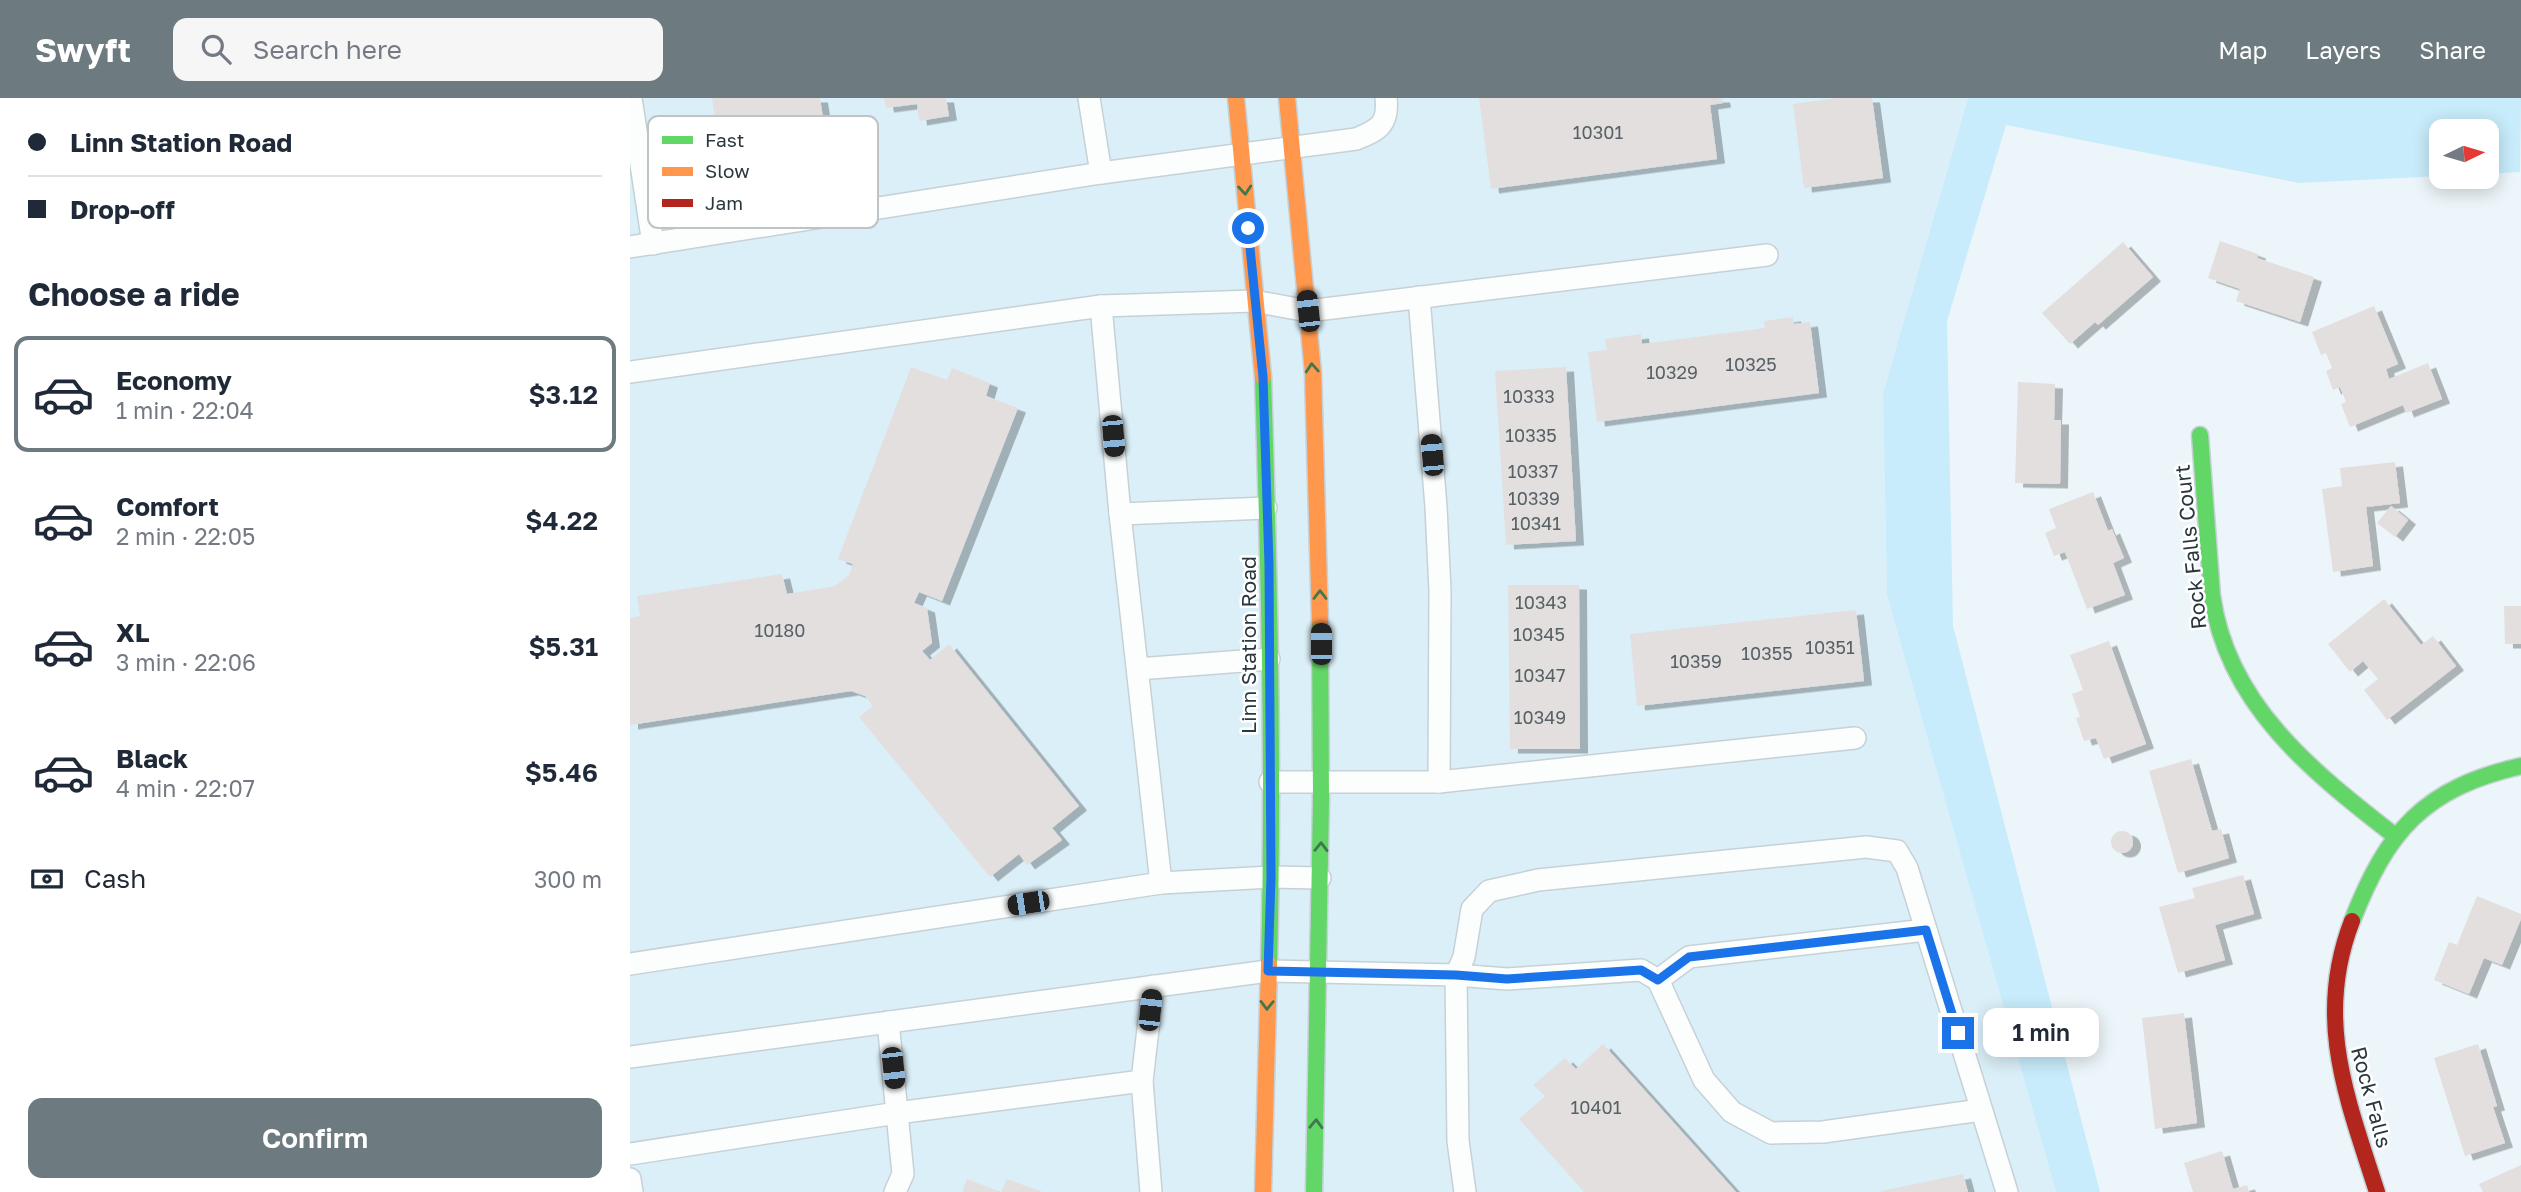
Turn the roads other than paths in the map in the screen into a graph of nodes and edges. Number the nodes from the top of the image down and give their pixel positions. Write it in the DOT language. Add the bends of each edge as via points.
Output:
graph roads {
  1 [pos="631,98"];
  2 [pos="1089,98"];
  3 [pos="1236,98"];
  4 [pos="1287,98"];
  5 [pos="1386,98"];
  6 [pos="1292,149"];
  7 [pos="1242,155"];
  8 [pos="1101,173"];
  9 [pos="878,208"];
  10 [pos="648,211"];
  11 [pos="651,228"];
  12 [pos="754,228"];
  13 [pos="653,244"];
  14 [pos="630,247"];
  15 [pos="1767,255"];
  16 [pos="1419,297"];
  17 [pos="1254,301"];
  18 [pos="1101,306"];
  19 [pos="1308,311"];
  20 [pos="630,372"];
  21 [pos="2200,435"];
  22 [pos="1266,508"];
  23 [pos="1120,514"];
  24 [pos="1269,659"];
  25 [pos="1138,669"];
  26 [pos="1855,738"];
  27 [pos="2521,766"];
  28 [pos="1321,780"];
  29 [pos="1270,782"];
  30 [pos="1439,782"];
  31 [pos="2395,836"];
  32 [pos="1271,877"];
  33 [pos="1320,878"];
  34 [pos="1161,883"];
  35 [pos="1926,930"];
  36 [pos="630,964"];
  37 [pos="1268,971"];
  38 [pos="1319,972"];
  39 [pos="1456,975"];
  40 [pos="1658,980"];
  41 [pos="1153,986"];
  42 [pos="888,1022"];
  43 [pos="630,1057"];
  44 [pos="1142,1081"];
  45 [pos="1981,1110"];
  46 [pos="897,1113"];
  47 [pos="630,1154"];
  48 [pos="630,1179"];
  49 [pos="632,1192"];
  50 [pos="895,1192"];
  51 [pos="1151,1192"];
  52 [pos="1263,1192"];
  53 [pos="1314,1192"];
  54 [pos="1465,1192"];
  55 [pos="2007,1192"];
  56 [pos="2377,1192"];
  1 -- 10 [label="lane"];
  2 -- 8 [label="lane"];
  3 -- 7 [label="street, Linn Station Road"];
  4 -- 6 [label="street"];
  5 -- 6 [label="lane" via="1388,114 1376,131 1356,139"];
  6 -- 7 [label="lane"];
  6 -- 19 [label="street"];
  7 -- 8 [label="lane"];
  7 -- 17 [label="street, Linn Station Road, one-way"];
  8 -- 9 [label="lane"];
  11 -- 13 [label="lane"];
  12 -- 13 [label="lane"];
  13 -- 14 [label="lane"];
  15 -- 16 [label="lane"];
  16 -- 19 [label="lane"];
  16 -- 30 [label="lane" via="1440,591"];
  17 -- 18 [label="lane"];
  17 -- 19 [label="lane"];
  17 -- 22 [label="street, Linn Station Road" via="1263,377"];
  18 -- 20 [label="lane"];
  18 -- 23 [label="lane"];
  28 -- 19 [label="street, one-way" via="1320,563"];
  21 -- 31 [label="street, Rock Falls Court" via="2216,617 2225,649 2264,718 2295,754"];
  22 -- 23 [label="lane"];
  22 -- 24 [label="street, Linn Station Road"];
  23 -- 25 [label="lane"];
  24 -- 25 [label="lane"];
  24 -- 29 [label="street, Linn Station Road"];
  25 -- 34 [label="lane"];
  26 -- 30 [label="lane"];
  27 -- 31 [label="street, Rock Falls" via="2482,776 2453,791"];
  28 -- 29 [label="lane"];
  28 -- 30 [label="lane"];
  33 -- 28 [label="street, one-way"];
  29 -- 32 [label="street, Linn Station Road"];
  31 -- 56 [label="street, Rock Falls" via="2369,879 2346,935 2334,993 2341,1077"];
  32 -- 33 [label="lane"];
  32 -- 34 [label="lane"];
  32 -- 37 [label="street, Linn Station Road"];
  33 -- 38 [label="street"];
  34 -- 36 [label="lane"];
  35 -- 39 [label="lane" via="1897,850 1866,847 1538,880 1489,891 1472,909 1464,957"];
  35 -- 40 [label="lane" via="1689,957"];
  35 -- 45 [label="lane"];
  37 -- 38 [label="lane"];
  37 -- 41 [label="lane"];
  37 -- 52 [label="street, Linn Station Road, one-way"];
  38 -- 39 [label="lane"];
  53 -- 38 [label="street, one-way"];
  39 -- 40 [label="lane" via="1507,979 1641,970"];
  39 -- 54 [label="lane" via="1458,1141"];
  40 -- 45 [label="lane" via="1704,1080 1732,1112 1771,1133 1823,1132"];
  41 -- 42 [label="lane"];
  41 -- 44 [label="lane"];
  42 -- 43 [label="lane"];
  42 -- 46 [label="lane"];
  44 -- 46 [label="lane"];
  44 -- 51 [label="lane"];
  45 -- 55 [label="lane"];
  46 -- 47 [label="lane"];
  46 -- 50 [label="lane" via="903,1174"];
  48 -- 49 [label="lane"];
}
